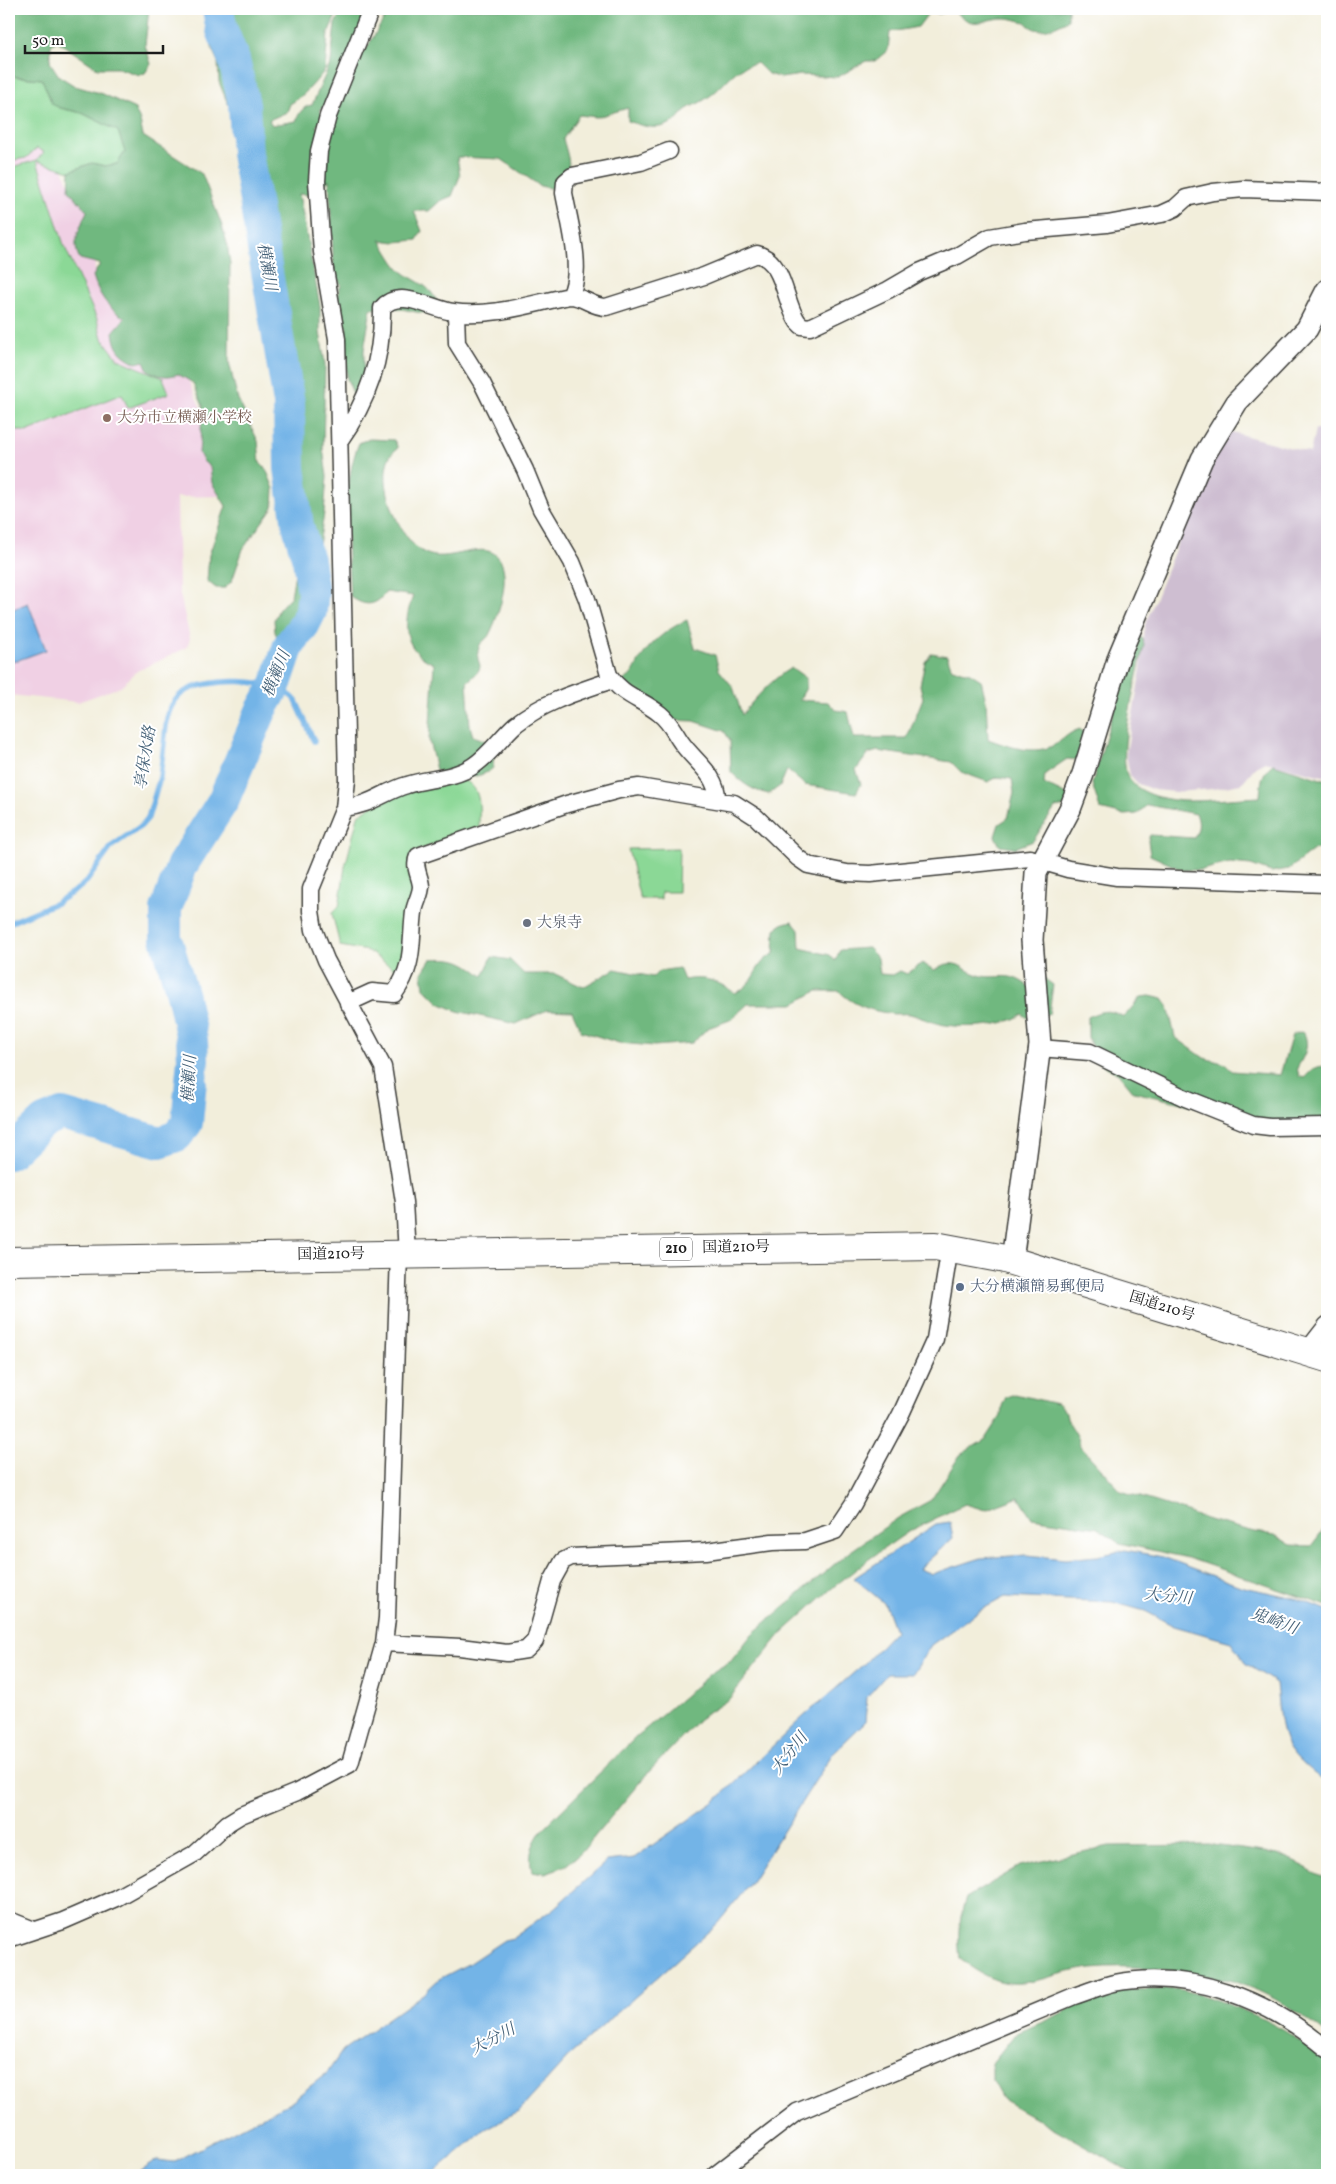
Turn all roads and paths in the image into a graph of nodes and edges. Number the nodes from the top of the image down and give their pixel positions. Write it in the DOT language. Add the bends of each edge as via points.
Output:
graph roads {
  1 [pos="371,9"];
  2 [pos="669,151"];
  3 [pos="1327,192"];
  4 [pos="1327,290"];
  5 [pos="570,296"];
  6 [pos="456,313"];
  7 [pos="340,440"];
  8 [pos="612,680"];
  9 [pos="717,799"];
  10 [pos="344,808"];
  11 [pos="1041,860"];
  12 [pos="1327,884"];
  13 [pos="348,1003"];
  14 [pos="1040,1048"];
  15 [pos="1327,1126"];
  16 [pos="950,1247"];
  17 [pos="403,1254"];
  18 [pos="9,1261"];
  19 [pos="1012,1261"];
  20 [pos="1327,1325"];
  21 [pos="1317,1355"];
  22 [pos="384,1643"];
  23 [pos="9,1920"];
  24 [pos="34,1930"];
  25 [pos="9,1939"];
  26 [pos="1327,2049"];
  27 [pos="715,2175"];
  1 -- 7 [label="street" via="322,135 317,181 322,252 337,339"];
  2 -- 5 [label="street" via="641,162 572,176 565,182 576,264"];
  3 -- 5 [label="street" via="1243,189 1213,192 1186,198 1162,214 1107,224 990,237 810,328 802,326 794,317 779,274 766,258 757,254 704,276 610,306 596,306"];
  4 -- 11 [label="street" via="1307,329 1237,402 1202,459 1119,656 1070,810"];
  5 -- 6 [label="street" via="489,312"];
  6 -- 7 [label="street" via="402,298 387,301 382,308 382,333 370,384 359,410"];
  6 -- 8 [label="street" via="457,343 482,383 541,509 572,562"];
  7 -- 10 [label="street"];
  8 -- 9 [label="street" via="626,694 666,719 714,784"];
  8 -- 10 [label="street" via="527,716 486,756 464,772 407,785 360,806"];
  9 -- 11 [label="street" via="740,806 798,858 824,870 870,874 1023,858"];
  9 -- 13 [label="street" via="647,788 619,790 420,854 416,862 421,887 404,981 394,994 372,992"];
  10 -- 13 [label="street" via="311,889 311,911 320,947"];
  11 -- 12 [label="street" via="1068,869 1117,877"];
  11 -- 14 [label="street" via="1035,881 1032,940"];
  13 -- 17 [label="street" via="383,1067 404,1202"];
  14 -- 15 [label="street" via="1090,1052 1183,1097 1253,1125"];
  14 -- 19 [label="street"];
  16 -- 17 [label="highway, 国道210号 / 210" via="916,1244"];
  16 -- 19 [label="highway, 国道210号 / 210"];
  16 -- 22 [label="street" via="935,1339 905,1406 853,1504 835,1531 805,1541 697,1551 571,1557 563,1561 552,1581 536,1640 526,1650 507,1653"];
  17 -- 18 [label="highway, 国道210号 / 210"];
  17 -- 22 [label="street"];
  19 -- 21 [label="highway, 国道210号 / 210"];
  20 -- 21 [label="street"];
  22 -- 24 [label="street" via="353,1759 346,1768 241,1815 194,1854 116,1898"];
  23 -- 24 [label="street"];
  24 -- 25 [label="street"];
  26 -- 27 [label="street" via="1254,2003 1211,1986 1171,1980 1114,1983 1074,1996 811,2105 782,2123"];
}
